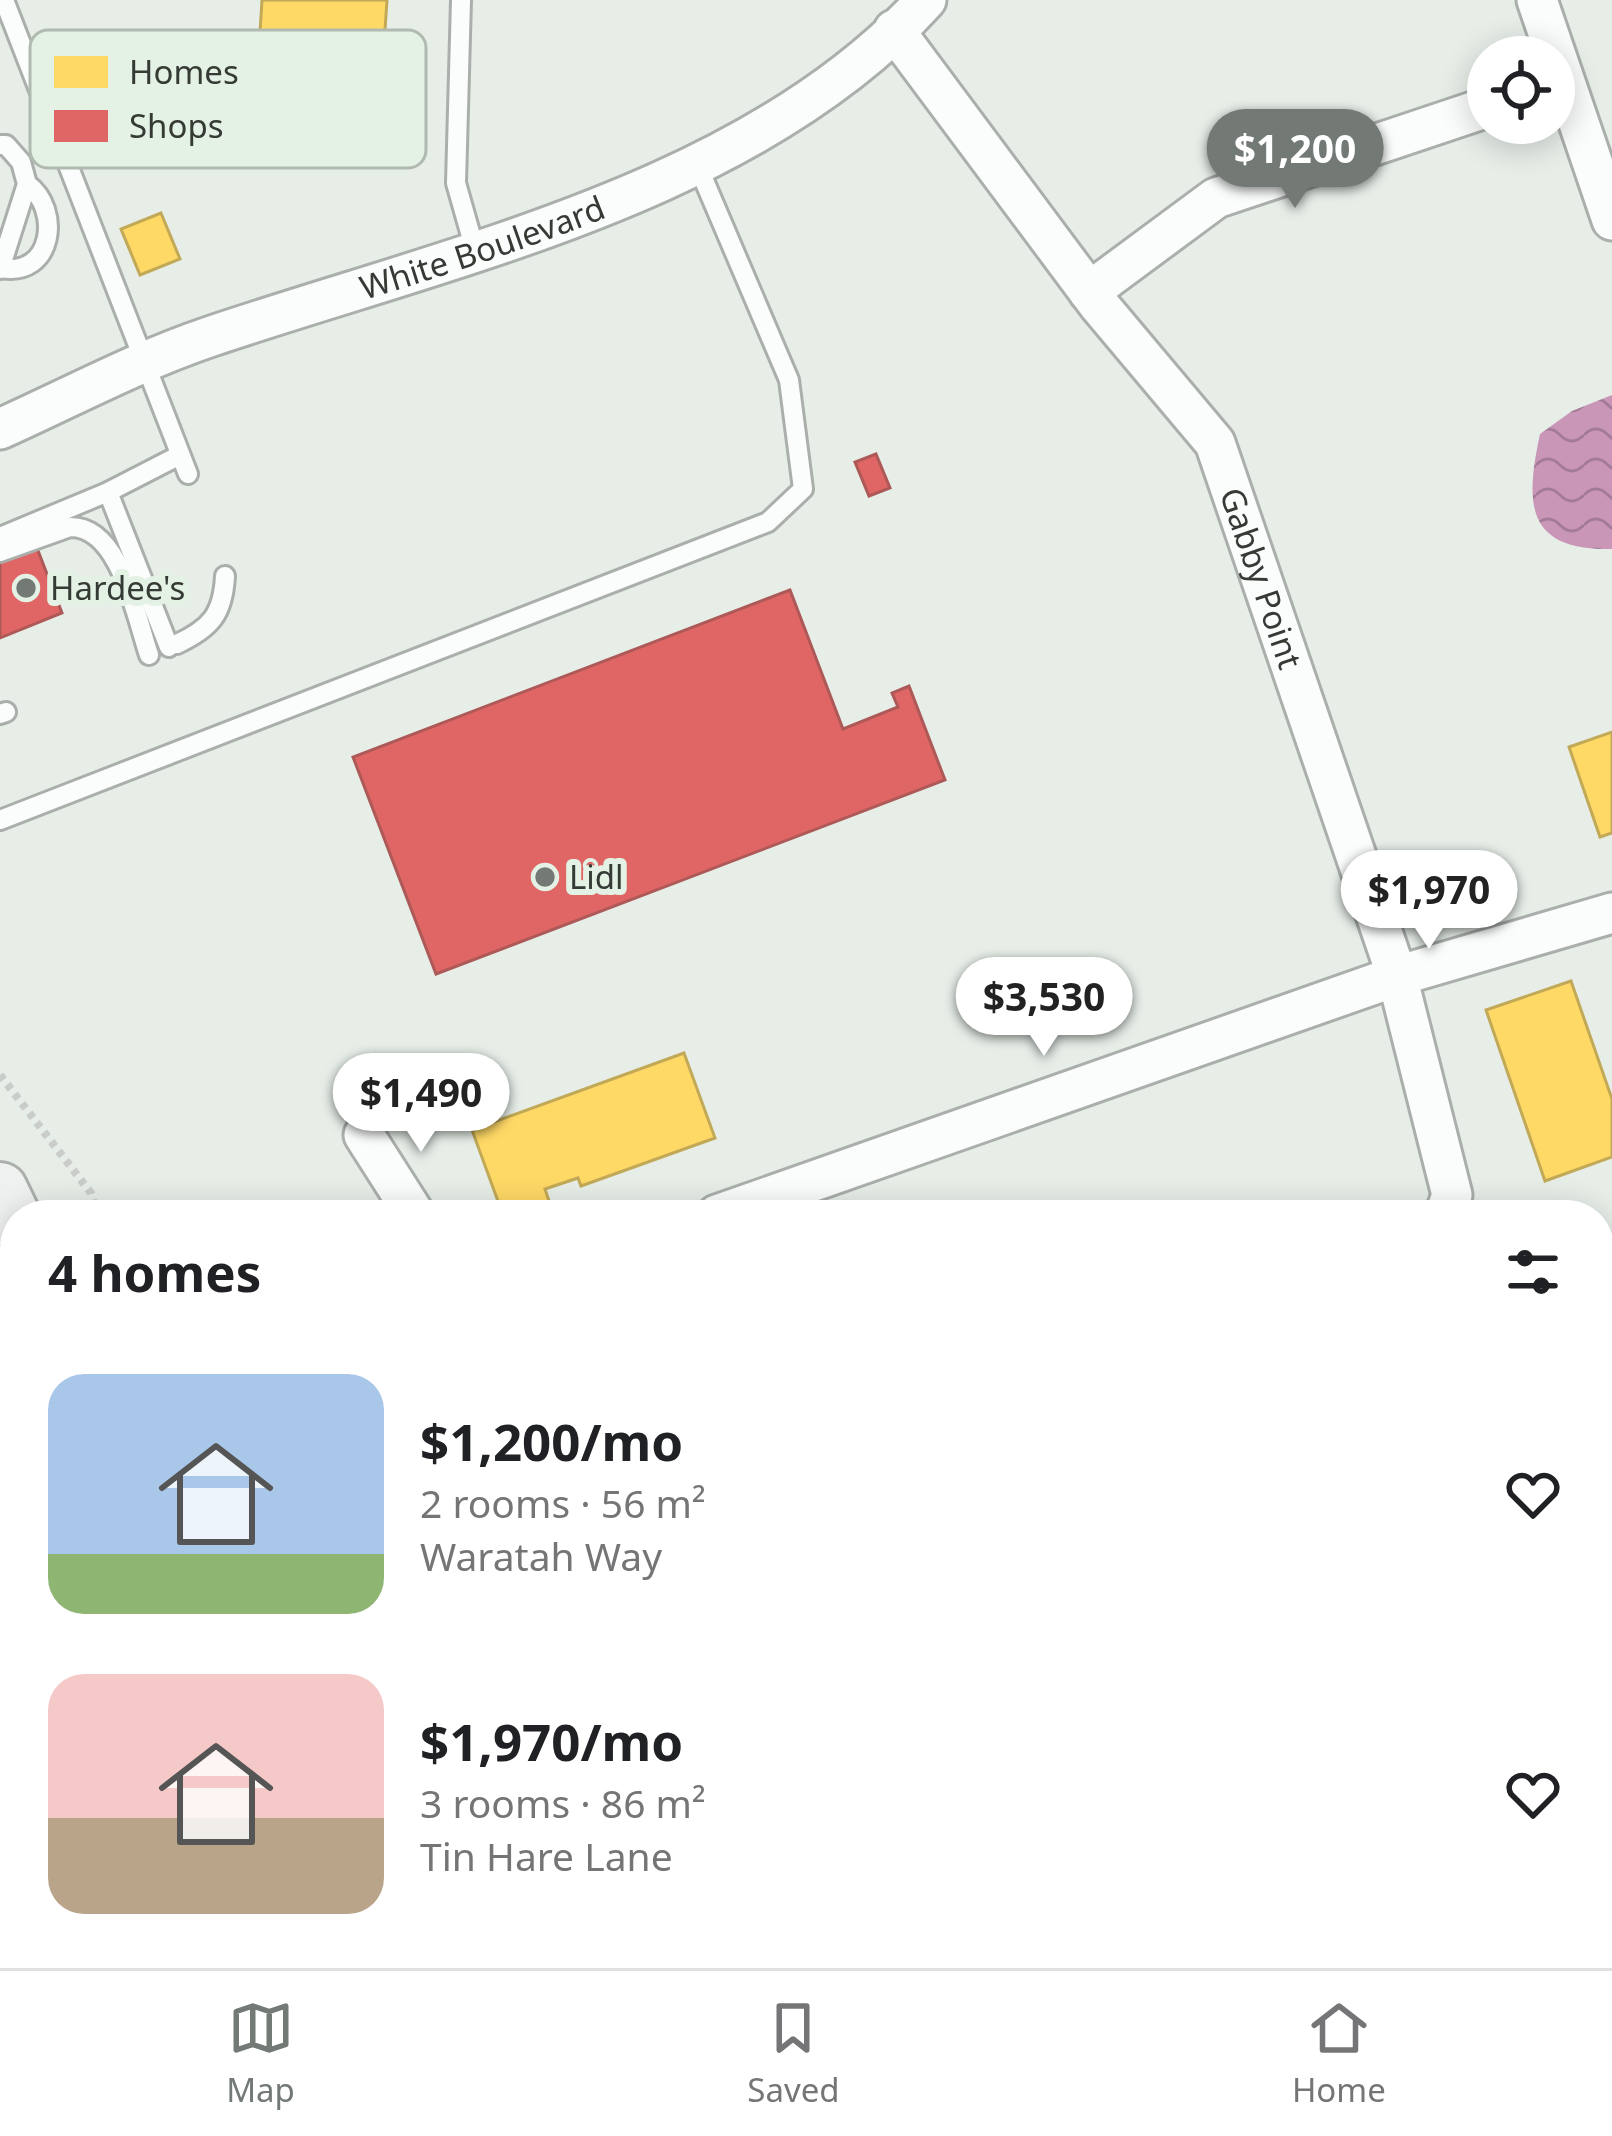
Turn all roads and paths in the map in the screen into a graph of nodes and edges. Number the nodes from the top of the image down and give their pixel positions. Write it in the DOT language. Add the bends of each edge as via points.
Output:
graph roads {
  1 [pos="4,0"];
  2 [pos="461,0"];
  3 [pos="926,0"];
  4 [pos="1537,0"];
  5 [pos="894,30"];
  6 [pos="8,35"];
  7 [pos="1547,36"];
  8 [pos="30,89"];
  9 [pos="1467,114"];
  10 [pos="1575,124"];
  11 [pos="0,145"];
  12 [pos="697,164"];
  13 [pos="62,168"];
  14 [pos="27,184"];
  15 [pos="1612,220"];
  16 [pos="475,250"];
  17 [pos="1,268"];
  18 [pos="1089,292"];
  19 [pos="143,365"];
  20 [pos="0,429"];
  21 [pos="108,492"];
  22 [pos="0,537"];
  23 [pos="0,552"];
  24 [pos="225,576"];
  25 [pos="149,655"];
  26 [pos="0,820"];
  27 [pos="1612,913"];
  28 [pos="1397,976"];
  29 [pos="0,1075"];
  30 [pos="364,1135"];
  31 [pos="93,1200"];
  32 [pos="405,1200"];
  33 [pos="760,1200"];
  34 [pos="1450,1200"];
  1 -- 6 [label="lane"];
  2 -- 16 [label="lane" via="457,183"];
  3 -- 5 [label="street, White Boulevard"];
  4 -- 7 [label="street"];
  5 -- 12 [label="street, White Boulevard" via="820,94"];
  5 -- 18 [label="street, Gabby Point"];
  6 -- 8 [label="lane"];
  9 -- 18 [label="street" via="1216,198"];
  10 -- 15 [label="street"];
  11 -- 14 [label="lane" via="21,162"];
  12 -- 16 [label="street, White Boulevard" via="588,213"];
  12 -- 26 [label="lane" via="789,380 802,489 768,523"];
  13 -- 19 [label="lane"];
  14 -- 17 [label="lane"];
  14 -- 17 [label="lane" via="45,203 44,250 15,271"];
  16 -- 19 [label="street, White Boulevard"];
  18 -- 28 [label="street, Gabby Point" via="1215,442"];
  19 -- 20 [label="street, White Boulevard"];
  19 -- 21 [label="lane" via="184,465"];
  21 -- 22 [label="lane"];
  21 -- 24 [label="lane" via="173,646 212,621 224,603"];
  23 -- 25 [label="lane" via="70,527 94,533 113,554"];
  27 -- 28 [label="street"];
  28 -- 33 [label="street"];
  28 -- 34 [label="street, Gabby Point"];
  29 -- 31 [label="path"];
  30 -- 32 [label="street"];
}
